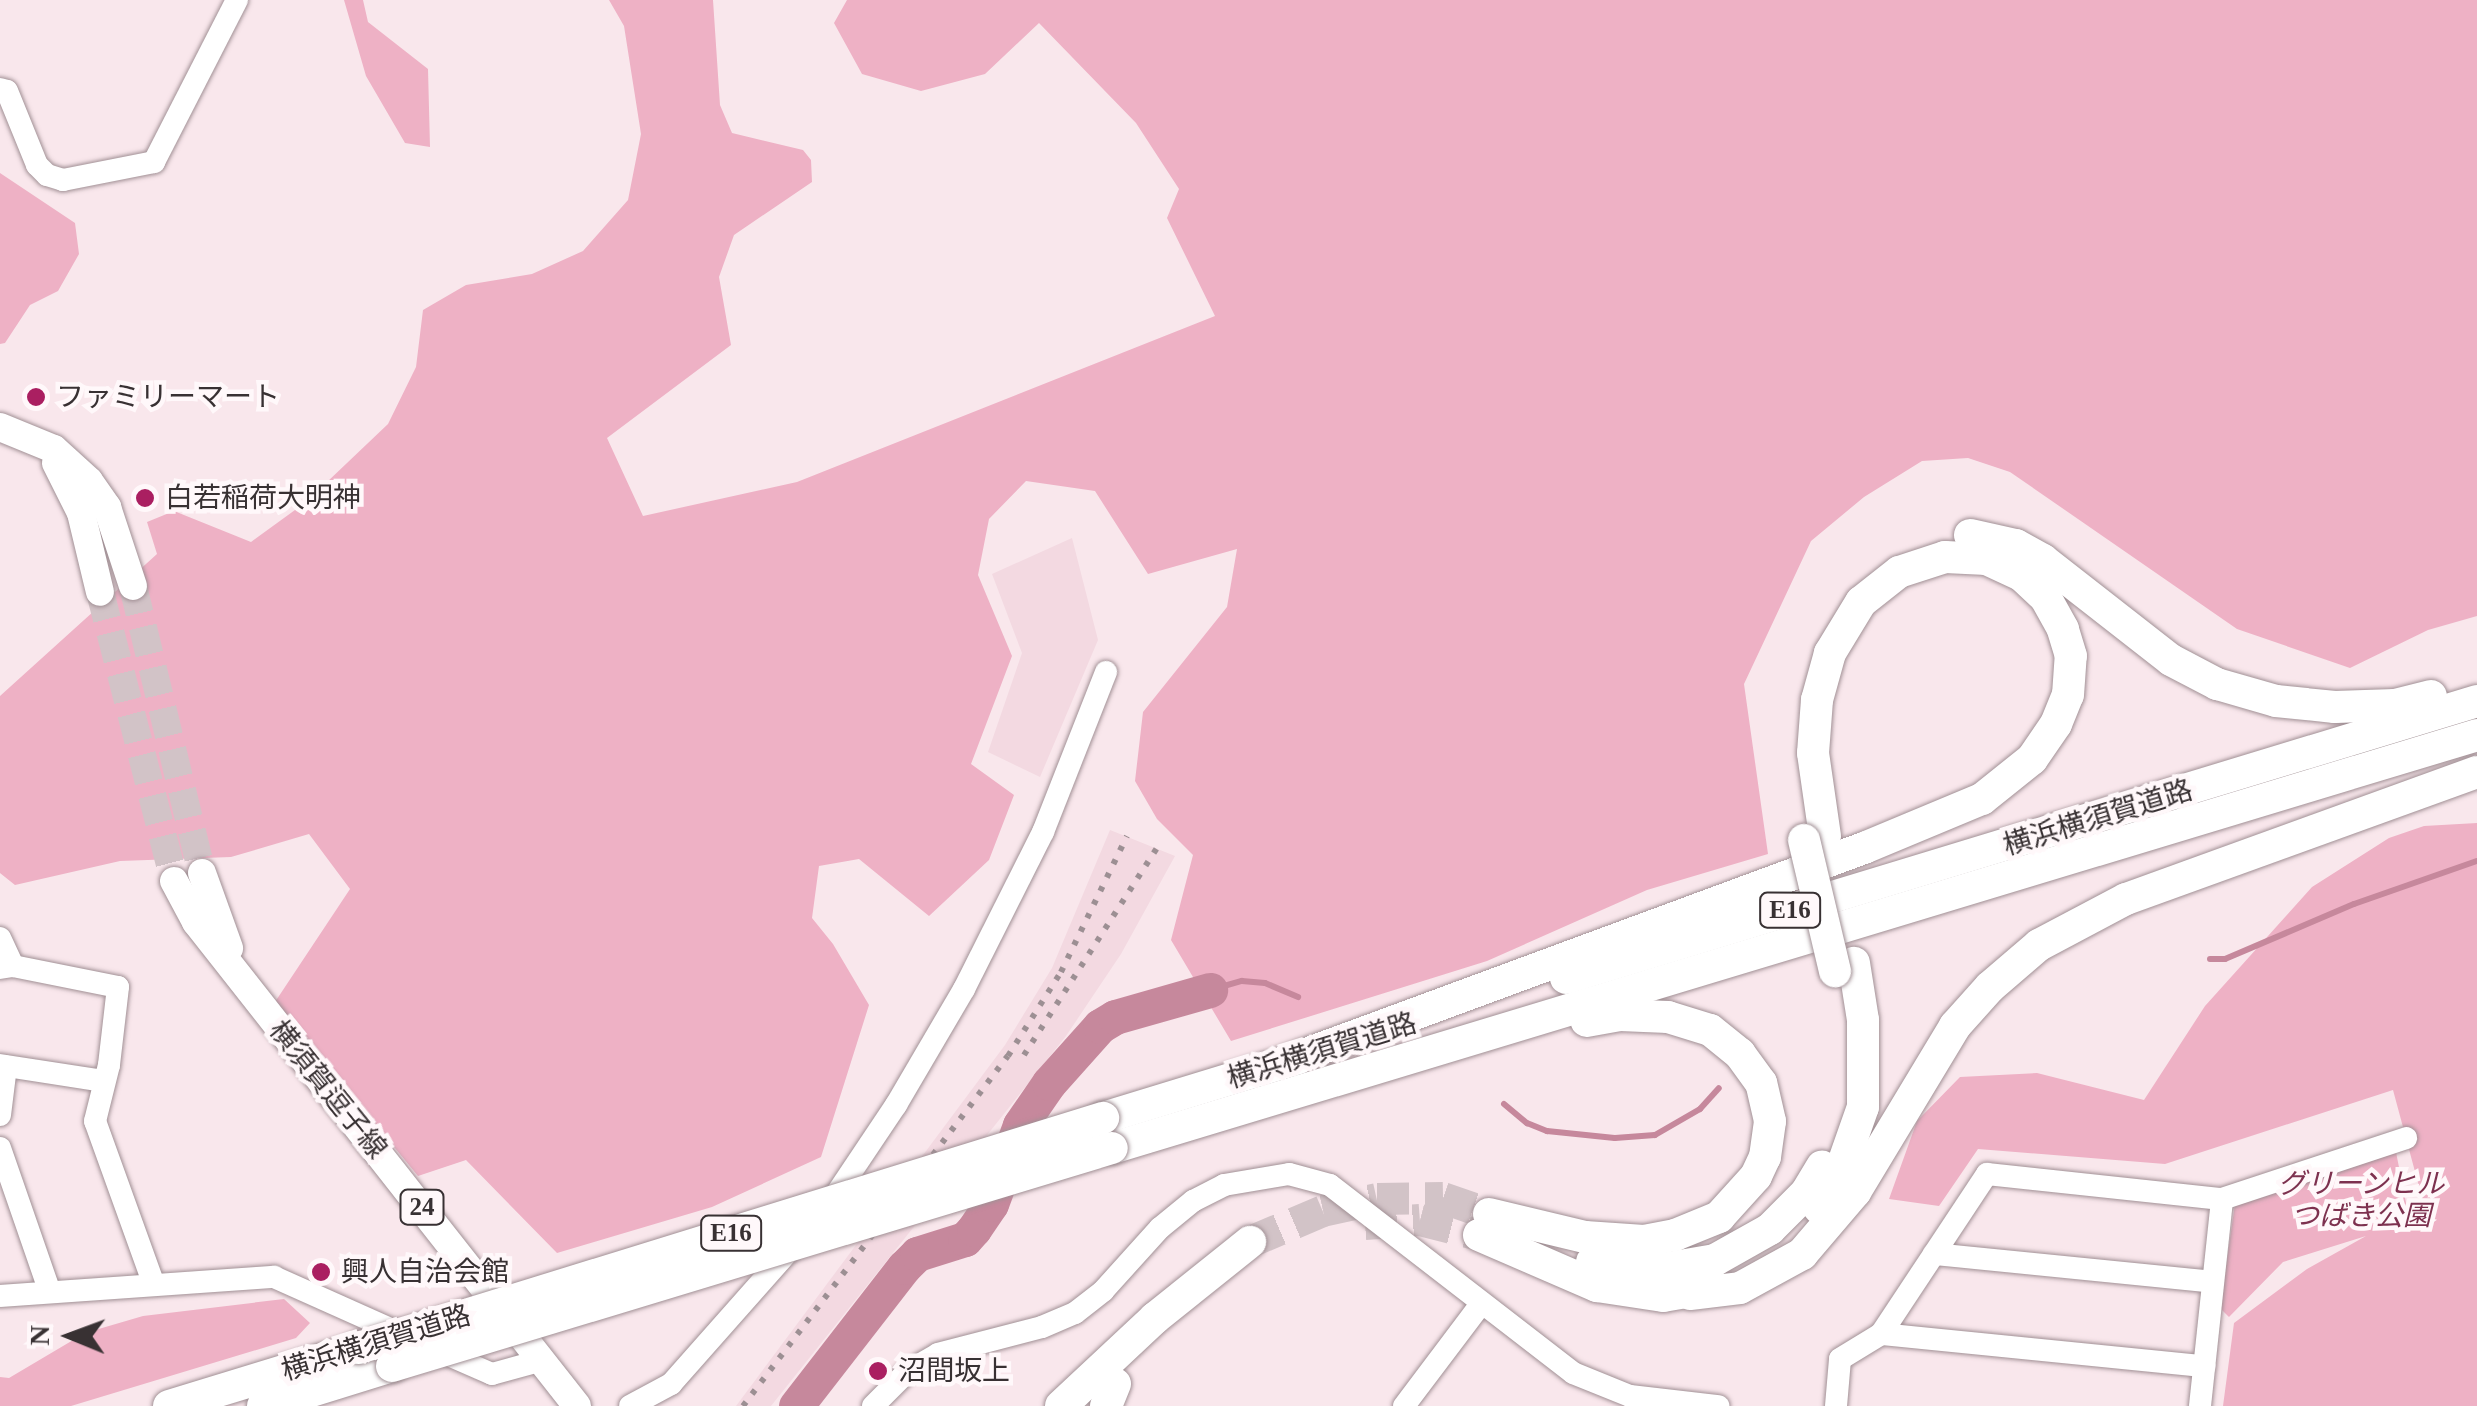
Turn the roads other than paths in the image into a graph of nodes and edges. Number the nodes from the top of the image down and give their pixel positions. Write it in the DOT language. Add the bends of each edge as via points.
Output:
graph roads {
  1 [pos="237,0"];
  2 [pos="0,89"];
  3 [pos="0,428"];
  4 [pos="35,440"];
  5 [pos="133,586"];
  6 [pos="100,592"];
  7 [pos="1106,672"];
  8 [pos="2477,683"];
  9 [pos="2477,701"];
  10 [pos="2477,736"];
  11 [pos="2477,772"];
  12 [pos="1814,838"];
  13 [pos="202,873"];
  14 [pos="174,881"];
  15 [pos="0,938"];
  16 [pos="6,967"];
  17 [pos="1844,967"];
  18 [pos="264,1010"];
  19 [pos="1279,1064"];
  20 [pos="3,1066"];
  21 [pos="103,1081"];
  22 [pos="0,1115"];
  23 [pos="1107,1133"];
  24 [pos="2406,1138"];
  25 [pos="0,1148"];
  26 [pos="2222,1198"];
  27 [pos="1522,1224"];
  28 [pos="1934,1254"];
  29 [pos="2213,1282"];
  30 [pos="154,1286"];
  31 [pos="50,1292"];
  32 [pos="1690,1294"];
  33 [pos="0,1296"];
  34 [pos="1481,1304"];
  35 [pos="1881,1334"];
  36 [pos="542,1360"];
  37 [pos="2204,1366"];
  38 [pos="1080,1402"];
  39 [pos="1416,1402"];
  40 [pos="169,1406"];
  41 [pos="263,1406"];
  42 [pos="577,1406"];
  43 [pos="630,1406"];
  44 [pos="873,1406"];
  45 [pos="1718,1406"];
  46 [pos="1836,1406"];
  47 [pos="2200,1406"];
  1 -- 2 [label="street" via="154,162 63,180 47,175"];
  3 -- 4 [label="main road"];
  4 -- 5 [label="main road" via="71,462 106,507"];
  4 -- 6 [label="main road" via="70,485"];
  7 -- 43 [label="street" via="1044,832 964,990 848,1180 681,1373"];
  8 -- 12 [label="highway" via="2368,706 2306,705 2236,690 2171,660 2070,578 2016,545 1976,534 1930,538 1903,547 1854,580 1806,657 1793,740"];
  9 -- 19 [label="highway, 横浜横須賀道路 / E16"];
  10 -- 23 [label="highway, 横浜横須賀道路 / E16"];
  11 -- 32 [label="highway" via="2126,899 2039,945 1954,1026 1855,1192 1802,1254 1740,1288"];
  12 -- 17 [label="highway, bridge"];
  12 -- 19 [label="highway" via="1817,700 1835,643 1860,602 1899,572 1945,557 1996,561 2030,582 2063,629 2071,656 2068,695 2046,741 1991,793 1864,848"];
  13 -- 18 [label="main road, 横須賀逗子線 / 24" via="226,940"];
  14 -- 18 [label="main road, 横須賀逗子線 / 24" via="196,922"];
  15 -- 16 [label="street"];
  16 -- 21 [label="street" via="118,987"];
  17 -- 27 [label="highway" via="1837,1127 1806,1193 1770,1229 1715,1260 1651,1271 1596,1264"];
  17 -- 32 [label="highway" via="1863,1020 1864,1087 1839,1176 1812,1218 1779,1251"];
  18 -- 36 [label="main road, 横須賀逗子線 / 24"];
  19 -- 23 [label="highway, 横浜横須賀道路 / E16"];
  20 -- 21 [label="street"];
  20 -- 22 [label="street"];
  21 -- 30 [label="street" via="94,1121"];
  23 -- 27 [label="highway" via="1620,1015 1668,1017 1710,1030 1761,1083 1770,1121 1765,1157 1746,1191 1718,1217 1644,1241"];
  23 -- 40 [label="highway, 横浜横須賀道路 / E16, bridge"];
  23 -- 41 [label="highway, 横浜横須賀道路 / E16, bridge"];
  24 -- 26 [label="street"];
  25 -- 31 [label="street"];
  26 -- 28 [label="street" via="1987,1174"];
  26 -- 29 [label="street"];
  27 -- 32 [label="highway" via="1484,1224 1597,1286 1642,1295"];
  28 -- 29 [label="street"];
  28 -- 35 [label="street"];
  29 -- 37 [label="street"];
  30 -- 31 [label="street"];
  30 -- 36 [label="street" via="274,1277 492,1374"];
  31 -- 33 [label="street"];
  34 -- 39 [label="street"];
  34 -- 44 [label="street" via="1330,1185 1304,1176 1261,1176 1224,1185 1176,1213 1075,1313 938,1354"];
  34 -- 45 [label="street" via="1543,1353 1601,1387"];
  35 -- 37 [label="street"];
  35 -- 46 [label="street" via="1840,1360"];
  36 -- 42 [label="main road, 横須賀逗子線 / 24"];
  37 -- 47 [label="street"];
  38 -- 38 [label="highway" via="1212,1296 1258,1249 1155,1318"];
}
